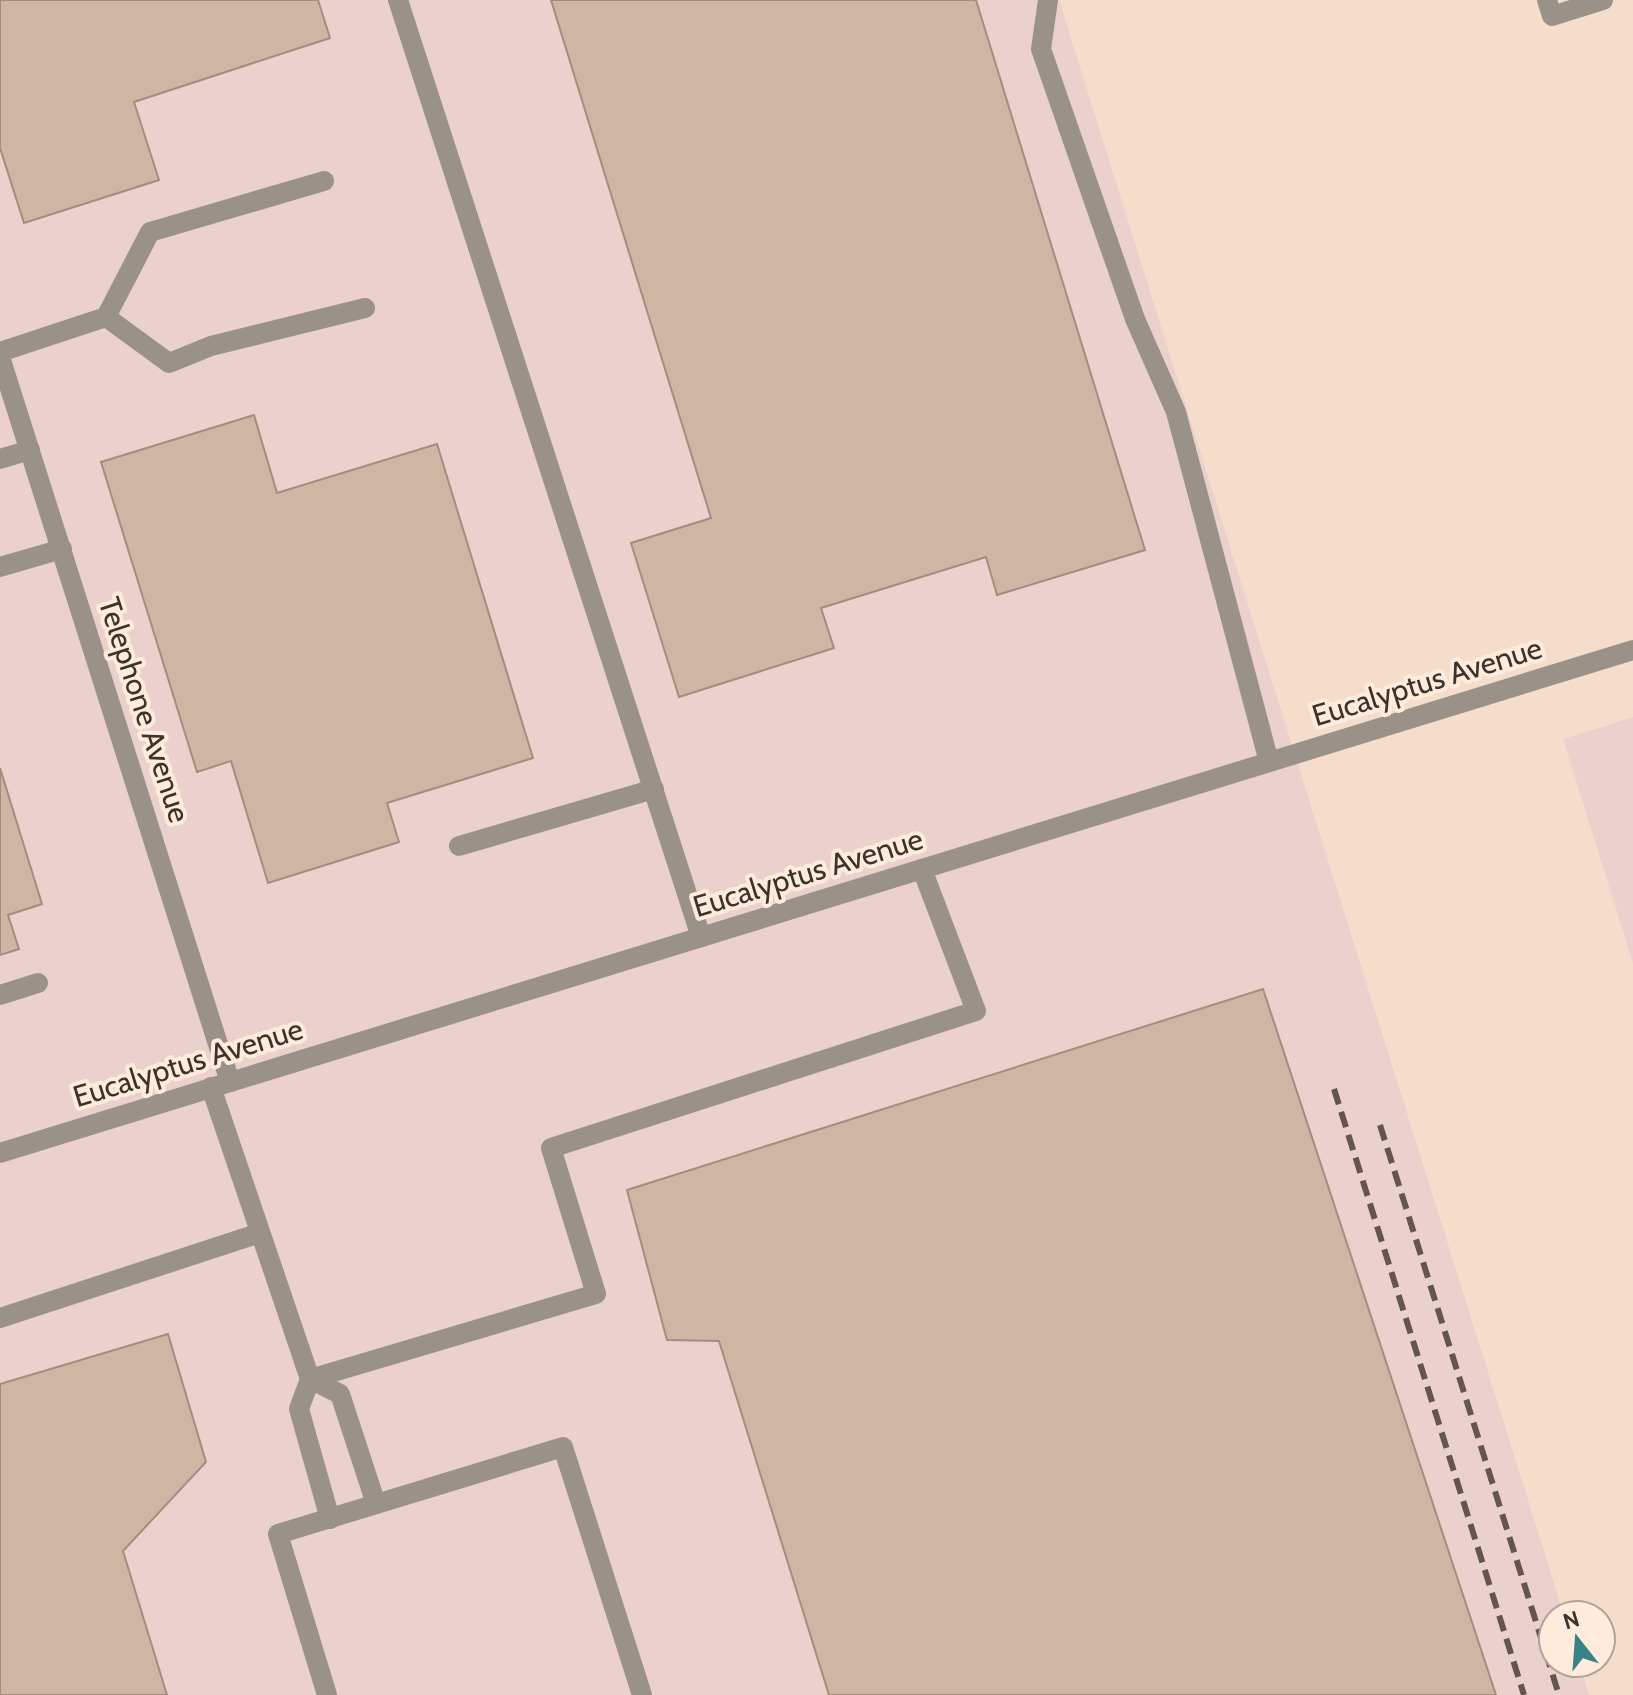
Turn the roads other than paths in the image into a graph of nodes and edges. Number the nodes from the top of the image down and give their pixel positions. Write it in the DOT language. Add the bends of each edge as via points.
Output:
graph roads {
  1 [pos="398,0"];
  2 [pos="1048,0"];
  3 [pos="1547,0"];
  4 [pos="1603,0"];
  5 [pos="324,181"];
  6 [pos="365,308"];
  7 [pos="106,317"];
  8 [pos="0,354"];
  9 [pos="30,450"];
  10 [pos="0,459"];
  11 [pos="62,549"];
  12 [pos="0,567"];
  13 [pos="1633,650"];
  14 [pos="1269,762"];
  15 [pos="654,789"];
  16 [pos="459,846"];
  17 [pos="922,869"];
  18 [pos="701,937"];
  19 [pos="38,983"];
  20 [pos="0,995"];
  21 [pos="221,1084"];
  22 [pos="0,1153"];
  23 [pos="260,1233"];
  24 [pos="0,1318"];
  25 [pos="310,1379"];
  26 [pos="376,1504"];
  27 [pos="330,1519"];
  28 [pos="327,1695"];
  29 [pos="642,1695"];
  1 -- 15 [label="street"];
  2 -- 14 [label="street" via="1041,49 1135,319 1176,412"];
  3 -- 4 [label="street" via="1552,16"];
  5 -- 7 [label="street" via="150,232"];
  6 -- 7 [label="street" via="211,346 169,363"];
  7 -- 8 [label="street"];
  8 -- 9 [label="street, Telephone Avenue"];
  9 -- 10 [label="street"];
  9 -- 11 [label="street, Telephone Avenue"];
  11 -- 12 [label="street"];
  11 -- 21 [label="street, Telephone Avenue"];
  13 -- 14 [label="street, Eucalyptus Avenue"];
  14 -- 17 [label="street, Eucalyptus Avenue"];
  15 -- 16 [label="street"];
  15 -- 18 [label="street"];
  17 -- 18 [label="street, Eucalyptus Avenue"];
  17 -- 25 [label="street" via="976,1011 551,1148 596,1294"];
  18 -- 21 [label="street, Eucalyptus Avenue"];
  19 -- 20 [label="street"];
  21 -- 22 [label="street, Eucalyptus Avenue"];
  21 -- 23 [label="street, Telephone Avenue"];
  23 -- 24 [label="street"];
  23 -- 25 [label="street, Telephone Avenue"];
  25 -- 26 [label="street" via="340,1394"];
  25 -- 27 [label="street" via="299,1409"];
  26 -- 27 [label="street"];
  26 -- 29 [label="street" via="563,1447"];
  27 -- 28 [label="street" via="278,1534"];
}
